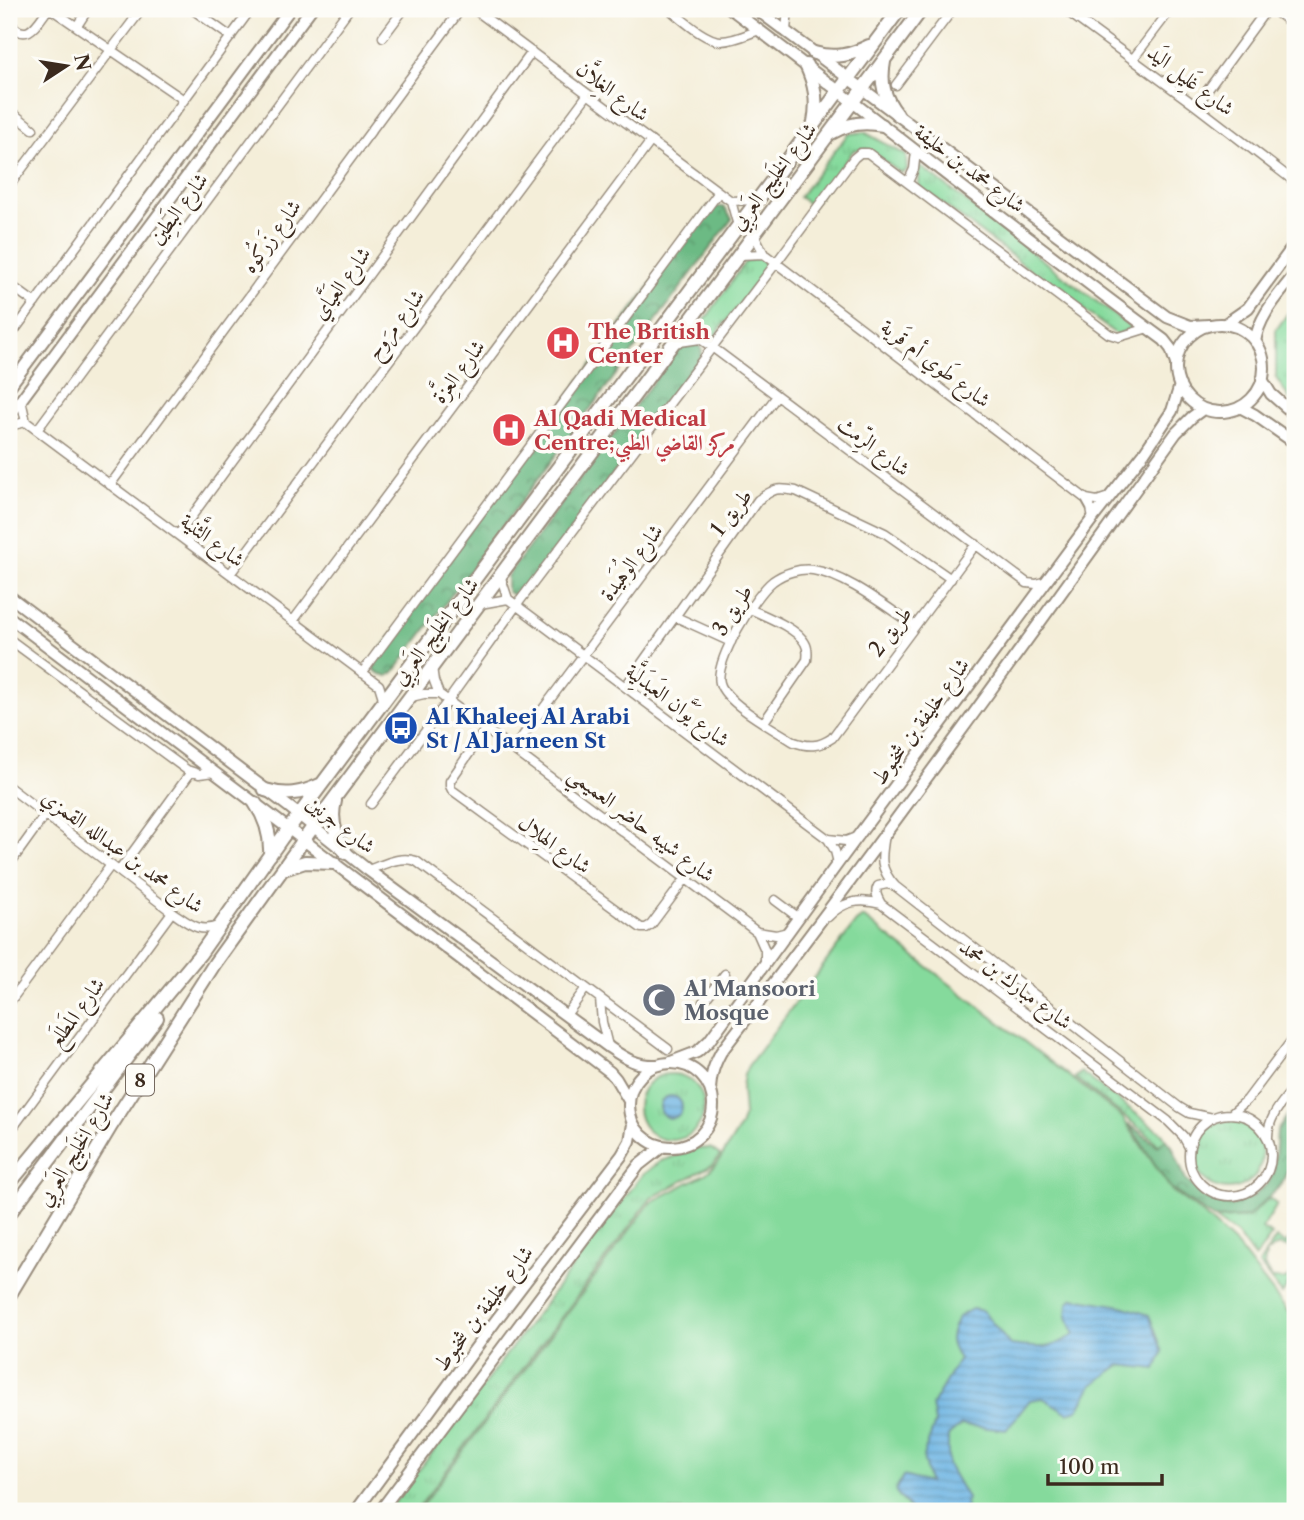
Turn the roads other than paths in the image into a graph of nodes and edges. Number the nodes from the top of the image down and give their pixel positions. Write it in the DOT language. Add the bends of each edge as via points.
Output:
graph roads {
  1 [pos="49,9"];
  2 [pos="88,9"];
  3 [pos="142,9"];
  4 [pos="192,9"];
  5 [pos="251,9"];
  6 [pos="290,9"];
  7 [pos="311,9"];
  8 [pos="349,9"];
  9 [pos="404,9"];
  10 [pos="461,9"];
  11 [pos="474,9"];
  12 [pos="669,9"];
  13 [pos="731,9"];
  14 [pos="756,9"];
  15 [pos="788,9"];
  16 [pos="900,9"];
  17 [pos="922,9"];
  18 [pos="953,9"];
  19 [pos="1064,9"];
  20 [pos="1171,9"];
  21 [pos="1269,9"];
  22 [pos="9,22"];
  23 [pos="77,26"];
  24 [pos="1295,26"];
  25 [pos="760,30"];
  26 [pos="786,31"];
  27 [pos="231,37"];
  28 [pos="383,37"];
  29 [pos="873,45"];
  30 [pos="113,48"];
  31 [pos="532,52"];
  32 [pos="814,53"];
  33 [pos="885,58"];
  34 [pos="1133,59"];
  35 [pos="806,65"];
  36 [pos="848,78"];
  37 [pos="896,85"];
  38 [pos="862,89"];
  39 [pos="839,90"];
  40 [pos="588,94"];
  41 [pos="184,100"];
  42 [pos="853,101"];
  43 [pos="1196,106"];
  44 [pos="10,113"];
  45 [pos="897,114"];
  46 [pos="814,122"];
  47 [pos="882,125"];
  48 [pos="33,129"];
  49 [pos="826,138"];
  50 [pos="651,141"];
  51 [pos="916,151"];
  52 [pos="1295,181"];
  53 [pos="908,182"];
  54 [pos="9,186"];
  55 [pos="719,192"];
  56 [pos="757,200"];
  57 [pos="731,201"];
  58 [pos="738,226"];
  59 [pos="754,234"];
  60 [pos="1295,244"];
  61 [pos="764,254"];
  62 [pos="738,255"];
  63 [pos="776,264"];
  64 [pos="1295,274"];
  65 [pos="9,284"];
  66 [pos="34,303"];
  67 [pos="694,314"];
  68 [pos="1225,324"];
  69 [pos="1209,326"];
  70 [pos="1147,328"];
  71 [pos="9,338"];
  72 [pos="700,339"];
  73 [pos="1255,342"];
  74 [pos="673,343"];
  75 [pos="712,347"];
  76 [pos="1176,364"];
  77 [pos="1262,379"];
  78 [pos="1180,385"];
  79 [pos="9,387"];
  80 [pos="777,396"];
  81 [pos="21,400"];
  82 [pos="1240,407"];
  83 [pos="1203,409"];
  84 [pos="1295,415"];
  85 [pos="9,416"];
  86 [pos="26,422"];
  87 [pos="9,426"];
  88 [pos="37,430"];
  89 [pos="1295,443"];
  90 [pos="110,485"];
  91 [pos="1110,497"];
  92 [pos="1086,499"];
  93 [pos="1093,518"];
  94 [pos="178,535"];
  95 [pos="976,544"];
  96 [pos="230,574"];
  97 [pos="500,575"];
  98 [pos="951,579"];
  99 [pos="1047,581"];
  100 [pos="1027,583"];
  101 [pos="9,596"];
  102 [pos="508,599"];
  103 [pos="1032,602"];
  104 [pos="479,604"];
  105 [pos="516,606"];
  106 [pos="750,609"];
  107 [pos="9,617"];
  108 [pos="676,617"];
  109 [pos="293,621"];
  110 [pos="915,626"];
  111 [pos="9,639"];
  112 [pos="731,642"];
  113 [pos="583,656"];
  114 [pos="432,667"];
  115 [pos="362,673"];
  116 [pos="398,682"];
  117 [pos="379,685"];
  118 [pos="625,687"];
  119 [pos="439,694"];
  120 [pos="409,698"];
  121 [pos="448,701"];
  122 [pos="384,702"];
  123 [pos="764,722"];
  124 [pos="486,729"];
  125 [pos="832,738"];
  126 [pos="513,749"];
  127 [pos="191,772"];
  128 [pos="214,772"];
  129 [pos="323,784"];
  130 [pos="9,787"];
  131 [pos="265,790"];
  132 [pos="335,798"];
  133 [pos="255,803"];
  134 [pos="370,804"];
  135 [pos="46,815"];
  136 [pos="299,816"];
  137 [pos="313,827"];
  138 [pos="289,829"];
  139 [pos="885,833"];
  140 [pos="859,836"];
  141 [pos="828,839"];
  142 [pos="303,840"];
  143 [pos="346,853"];
  144 [pos="270,856"];
  145 [pos="334,863"];
  146 [pos="838,863"];
  147 [pos="9,865"];
  148 [pos="115,868"];
  149 [pos="368,870"];
  150 [pos="281,871"];
  151 [pos="686,878"];
  152 [pos="895,887"];
  153 [pos="775,900"];
  154 [pos="881,904"];
  155 [pos="172,912"];
  156 [pos="799,918"];
  157 [pos="221,924"];
  158 [pos="757,932"];
  159 [pos="788,932"];
  160 [pos="812,934"];
  161 [pos="200,954"];
  162 [pos="765,964"];
  163 [pos="586,988"];
  164 [pos="744,993"];
  165 [pos="600,999"];
  166 [pos="703,1002"];
  167 [pos="9,1003"];
  168 [pos="616,1011"];
  169 [pos="566,1015"];
  170 [pos="602,1022"];
  171 [pos="1295,1036"];
  172 [pos="610,1048"];
  173 [pos="668,1049"];
  174 [pos="671,1062"];
  175 [pos="657,1065"];
  176 [pos="1295,1086"];
  177 [pos="710,1089"];
  178 [pos="629,1101"];
  179 [pos="1230,1114"];
  180 [pos="1213,1118"];
  181 [pos="633,1124"];
  182 [pos="9,1133"];
  183 [pos="1268,1139"];
  184 [pos="662,1147"];
  185 [pos="1189,1147"];
  186 [pos="9,1184"];
  187 [pos="9,1214"];
  188 [pos="9,1296"];
  189 [pos="356,1511"];
  190 [pos="380,1511"];
  1 -- 22 [label="street" via="28,32 16,30"];
  1 -- 23 [label="street"];
  2 -- 23 [label="street"];
  3 -- 30 [label="street"];
  4 -- 27 [label="street"];
  5 -- 27 [label="street"];
  6 -- 79 [label="main road, شارع البَطِين"];
  7 -- 81 [label="main road, شارع البَطِين"];
  8 -- 88 [label="street, شارع البَطِين"];
  9 -- 28 [label="street"];
  10 -- 90 [label="street, شارع زَركُوه"];
  11 -- 31 [label="street, شارع الغِلاَّن"];
  12 -- 25 [label="street" via="715,41"];
  13 -- 25 [label="main road, شارع محمد بن خليفة"];
  14 -- 26 [label="main road, شارع محمد بن خليفة"];
  15 -- 26 [label="street"];
  16 -- 29 [label="highway, شارع الخَلِيج العَربِي / 8"];
  17 -- 33 [label="highway, شارع الخَلِيج العَربِي / 8"];
  18 -- 37 [label="street"];
  19 -- 34 [label="street, شارع غَلِيل اليَد"];
  20 -- 34 [label="street"];
  21 -- 24 [label="street"];
  21 -- 43 [label="street"];
  23 -- 30 [label="street"];
  25 -- 35 [label="main road, شارع محمد بن خليفة"];
  26 -- 32 [label="main road, شارع محمد بن خليفة"];
  27 -- 41 [label="street"];
  29 -- 32 [label="highway" via="844,56"];
  29 -- 36 [label="highway, شارع الخَلِيج العَربِي / 8"];
  30 -- 41 [label="street"];
  30 -- 54 [label="street"];
  31 -- 40 [label="street, شارع الغِلاَّن"];
  31 -- 94 [label="street, شارع العَيَّاي"];
  32 -- 36 [label="main road, شارع محمد بن خليفة"];
  33 -- 38 [label="highway, شارع الخَلِيج العَربِي / 8"];
  33 -- 45 [label="highway" via="882,86"];
  34 -- 43 [label="street, شارع غَلِيل اليَد"];
  35 -- 39 [label="main road, شارع محمد بن خليفة"];
  35 -- 46 [label="highway" via="816,94"];
  36 -- 38 [label="main road, شارع محمد بن خليفة"];
  36 -- 39 [label="highway, شارع الخَلِيج العَربِي / 8"];
  38 -- 42 [label="highway, شارع الخَلِيج العَربِي / 8"];
  38 -- 45 [label="main road, شارع محمد بن خليفة"];
  39 -- 42 [label="main road, شارع محمد بن خليفة"];
  39 -- 46 [label="highway, شارع الخَلِيج العَربِي / 8"];
  40 -- 50 [label="street, شارع الغِلاَّن"];
  40 -- 96 [label="street, شارع مرَوح"];
  41 -- 66 [label="street"];
  42 -- 47 [label="main road, شارع محمد بن خليفة"];
  42 -- 49 [label="highway, شارع الخَلِيج العَربِي / 8"];
  43 -- 52 [label="street, شارع غَلِيل اليَد"];
  44 -- 48 [label="street"];
  45 -- 69 [label="main road, شارع محمد بن خليفة" via="1167,317 1190,326"];
  46 -- 56 [label="highway, شارع الخَلِيج العَربِي / 8"];
  47 -- 49 [label="highway" via="855,124"];
  47 -- 51 [label="main road, شارع محمد بن خليفة"];
  49 -- 59 [label="highway, شارع الخَلِيج العَربِي / 8"];
  50 -- 55 [label="street, شارع الغِلاَّن"];
  50 -- 109 [label="street, شارع العِزَّة"];
  51 -- 53 [label="street"];
  51 -- 70 [label="main road, شارع محمد بن خليفة"];
  53 -- 63 [label="street" via="868,153 860,153"];
  53 -- 70 [label="street" via="1109,334 1119,337"];
  55 -- 57 [label="street, شارع الغِلاَّن"];
  55 -- 115 [label="street, شارع الخَلِيج العَربِي"];
  56 -- 57 [label="street"];
  56 -- 58 [label="highway, شارع الخَلِيج العَربِي / 8"];
  57 -- 58 [label="street"];
  58 -- 116 [label="highway, شارع الخَلِيج العَربِي / 8"];
  59 -- 61 [label="street, شارع طَوي أم قَرية"];
  59 -- 62 [label="highway, شارع الخَلِيج العَربِي / 8"];
  60 -- 68 [label="main road" via="1248,308"];
  61 -- 62 [label="street"];
  61 -- 63 [label="street, شارع طَوي أم قَرية"];
  62 -- 67 [label="highway, شارع الخَلِيج العَربِي / 8"];
  63 -- 75 [label="street"];
  63 -- 92 [label="street, شارع طَوي أم قَرية"];
  64 -- 73 [label="main road" via="1264,316"];
  65 -- 66 [label="street"];
  66 -- 71 [label="street"];
  67 -- 72 [label="street"];
  67 -- 74 [label="highway, شارع الخَلِيج العَربِي / 8"];
  68 -- 69 [label="main road"];
  68 -- 73 [label="main road" via="1237,327"];
  69 -- 76 [label="main road" via="1186,340"];
  70 -- 76 [label="main road, شارع محمد بن خليفة" via="1164,340"];
  72 -- 74 [label="street"];
  72 -- 75 [label="street, شارع الرِّمث"];
  73 -- 77 [label="main road" via="1264,366"];
  74 -- 97 [label="highway, شارع الخَلِيج العَربِي / 8"];
  75 -- 80 [label="street, شارع الرِّمث"];
  75 -- 105 [label="street"];
  76 -- 78 [label="main road"];
  77 -- 82 [label="main road" via="1258,390"];
  77 -- 84 [label="main road" via="1271,394"];
  78 -- 83 [label="main road"];
  78 -- 91 [label="main road, شارع خليفة بن شخبوط" via="1172,411"];
  80 -- 95 [label="street, شارع الرِّمث"];
  80 -- 113 [label="street, شارع الوُهَيدة"];
  81 -- 85 [label="main road, شارع البَطِين"];
  81 -- 86 [label="street"];
  82 -- 83 [label="main road" via="1216,412"];
  82 -- 89 [label="main road"];
  83 -- 139 [label="main road, شارع خليفة بن شخبوط" via="1176,433"];
  86 -- 87 [label="street"];
  86 -- 88 [label="street, شارع الثَّنية"];
  88 -- 90 [label="street, شارع الثَّنية"];
  90 -- 94 [label="street, شارع الثَّنية"];
  91 -- 92 [label="street"];
  91 -- 93 [label="main road, شارع خليفة بن شخبوط"];
  92 -- 93 [label="street"];
  93 -- 99 [label="main road, شارع خليفة بن شخبوط"];
  94 -- 96 [label="street, شارع الثَّنية"];
  95 -- 98 [label="street, طريق 2"];
  95 -- 100 [label="street, شارع الرِّمث"];
  96 -- 109 [label="street, شارع الثَّنية"];
  97 -- 102 [label="street"];
  97 -- 104 [label="highway, شارع الخَلِيج العَربِي / 8"];
  98 -- 108 [label="street, طريق 1" via="886,533 785,488 758,500"];
  98 -- 110 [label="street, طريق 2"];
  99 -- 100 [label="street"];
  99 -- 103 [label="main road, شارع خليفة بن شخبوط"];
  100 -- 103 [label="street"];
  101 -- 131 [label="main road, شارع جرنين"];
  102 -- 104 [label="street"];
  102 -- 105 [label="street, شارع يَوَّان العَبدَلِيَّة"];
  103 -- 140 [label="main road, شارع خليفة بن شخبوط"];
  104 -- 114 [label="highway, شارع الخَلِيج العَربِي / 8"];
  105 -- 113 [label="street, شارع يَوَّان العَبدَلِيَّة"];
  105 -- 121 [label="street"];
  106 -- 110 [label="street, طريق 3" via="772,582 812,570 852,585"];
  106 -- 112 [label="street, طريق 3"];
  106 -- 123 [label="street" via="804,639 808,650 807,660"];
  107 -- 128 [label="main road, شارع جرنين"];
  108 -- 112 [label="street"];
  108 -- 118 [label="street, طريق 1"];
  109 -- 115 [label="street, شارع الثَّنية"];
  110 -- 125 [label="street, طريق 2"];
  111 -- 127 [label="street"];
  112 -- 123 [label="street, طريق 3" via="719,676 721,685 734,702"];
  113 -- 118 [label="street, شارع يَوَّان العَبدَلِيَّة"];
  113 -- 126 [label="street, شارع الوُهَيدة"];
  114 -- 119 [label="street"];
  114 -- 120 [label="highway, شارع الخَلِيج العَربِي / 8"];
  115 -- 117 [label="street, شارع الثَّنية"];
  116 -- 117 [label="street"];
  116 -- 122 [label="highway, شارع الخَلِيج العَربِي / 8"];
  117 -- 122 [label="street"];
  118 -- 141 [label="street, شارع يَوَّان العَبدَلِيَّة"];
  119 -- 120 [label="street"];
  119 -- 121 [label="street, شارع شيبه حاضر العميمي"];
  120 -- 132 [label="highway, شارع الخَلِيج العَربِي / 8"];
  121 -- 124 [label="street, شارع شيبه حاضر العميمي"];
  121 -- 134 [label="street"];
  122 -- 129 [label="highway, شارع الخَلِيج العَربِي / 8"];
  123 -- 125 [label="street, طريق 3" via="804,745 823,744"];
  124 -- 126 [label="street, شارع شيبه حاضر العميمي"];
  124 -- 151 [label="street, شارع الهِلال" via="450,781 452,790 641,928 651,925"];
  126 -- 151 [label="street, شارع شيبه حاضر العميمي"];
  127 -- 128 [label="street"];
  127 -- 148 [label="street"];
  128 -- 133 [label="main road, شارع جرنين"];
  129 -- 131 [label="highway" via="295,794"];
  129 -- 136 [label="highway, شارع الخَلِيج العَربِي / 8"];
  130 -- 135 [label="street, شارع محمد بن عبدالله القمزي"];
  131 -- 136 [label="main road, شارع جرنين"];
  132 -- 137 [label="highway, شارع الخَلِيج العَربِي / 8"];
  132 -- 143 [label="highway" via="333,822"];
  133 -- 138 [label="main road, شارع جرنين"];
  133 -- 144 [label="highway" via="268,831"];
  135 -- 147 [label="street"];
  135 -- 148 [label="street, شارع محمد بن عبدالله القمزي"];
  136 -- 137 [label="main road, شارع جرنين"];
  136 -- 138 [label="highway, شارع الخَلِيج العَربِي / 8"];
  137 -- 142 [label="highway, شارع الخَلِيج العَربِي / 8"];
  137 -- 143 [label="main road, شارع جرنين"];
  138 -- 142 [label="main road, شارع جرنين"];
  138 -- 144 [label="highway, شارع الخَلِيج العَربِي / 8"];
  139 -- 152 [label="street" via="883,869"];
  139 -- 160 [label="main road, شارع خليفة بن شخبوط"];
  140 -- 141 [label="street" via="846,841"];
  140 -- 146 [label="main road, شارع خليفة بن شخبوط"];
  141 -- 146 [label="street"];
  142 -- 145 [label="main road, شارع جرنين"];
  142 -- 150 [label="highway, شارع الخَلِيج العَربِي / 8"];
  143 -- 149 [label="main road, شارع جرنين"];
  144 -- 157 [label="highway, شارع الخَلِيج العَربِي / 8"];
  145 -- 150 [label="highway" via="305,862"];
  145 -- 178 [label="main road, شارع جرنين" via="610,1072"];
  146 -- 156 [label="main road, شارع خليفة بن شخبوط"];
  148 -- 155 [label="street, شارع محمد بن عبدالله القمزي"];
  148 -- 167 [label="street"];
  149 -- 163 [label="street" via="402,858 416,861"];
  149 -- 169 [label="main road, شارع جرنين"];
  150 -- 188 [label="highway, شارع الخَلِيج العَربِي / 8" via="208,974"];
  151 -- 158 [label="street, شارع شيبه حاضر العميمي"];
  152 -- 154 [label="street" via="878,886"];
  152 -- 180 [label="street, شارع مبارك بن محمد" via="1179,1107"];
  153 -- 156 [label="street"];
  154 -- 160 [label="street" via="860,900 843,905"];
  154 -- 185 [label="street, شارع مبارك بن محمد" via="1168,1121"];
  155 -- 157 [label="street, شارع محمد بن عبدالله القمزي" via="196,928"];
  155 -- 182 [label="street, شارع المَطلَع"];
  156 -- 159 [label="main road, شارع خليفة بن شخبوط"];
  157 -- 161 [label="highway, شارع الخَلِيج العَربِي / 8"];
  158 -- 159 [label="street"];
  158 -- 162 [label="street"];
  159 -- 162 [label="main road, شارع خليفة بن شخبوط"];
  160 -- 177 [label="main road, شارع خليفة بن شخبوط" via="721,1052"];
  161 -- 186 [label="highway, شارع الخَلِيج العَربِي / 8"];
  161 -- 187 [label="highway"];
  162 -- 164 [label="main road, شارع خليفة بن شخبوط"];
  163 -- 165 [label="street"];
  163 -- 169 [label="street"];
  164 -- 166 [label="street" via="724,976"];
  164 -- 174 [label="main road, شارع خليفة بن شخبوط" via="709,1041 697,1052"];
  165 -- 168 [label="street"];
  165 -- 170 [label="street"];
  168 -- 170 [label="street"];
  168 -- 173 [label="street"];
  169 -- 172 [label="main road, شارع جرنين"];
  170 -- 172 [label="street"];
  171 -- 179 [label="street" via="1247,1100"];
  172 -- 175 [label="main road, شارع جرنين" via="636,1064"];
  174 -- 175 [label="main road"];
  174 -- 177 [label="main road" via="695,1070"];
  175 -- 178 [label="main road" via="638,1079"];
  176 -- 183 [label="street" via="1270,1120"];
  177 -- 184 [label="main road" via="712,1117 698,1139"];
  178 -- 181 [label="main road"];
  179 -- 180 [label="street"];
  179 -- 183 [label="street" via="1253,1121"];
  180 -- 185 [label="street" via="1202,1125"];
  181 -- 184 [label="main road" via="640,1135"];
  181 -- 189 [label="main road, شارع خليفة بن شخبوط" via="622,1155"];
  183 -- 185 [label="street" via="1271,1153 1263,1180 1241,1195 1227,1197 1202,1186 1193,1175"];
  184 -- 190 [label="main road, شارع خليفة بن شخبوط" via="639,1166"];
}
